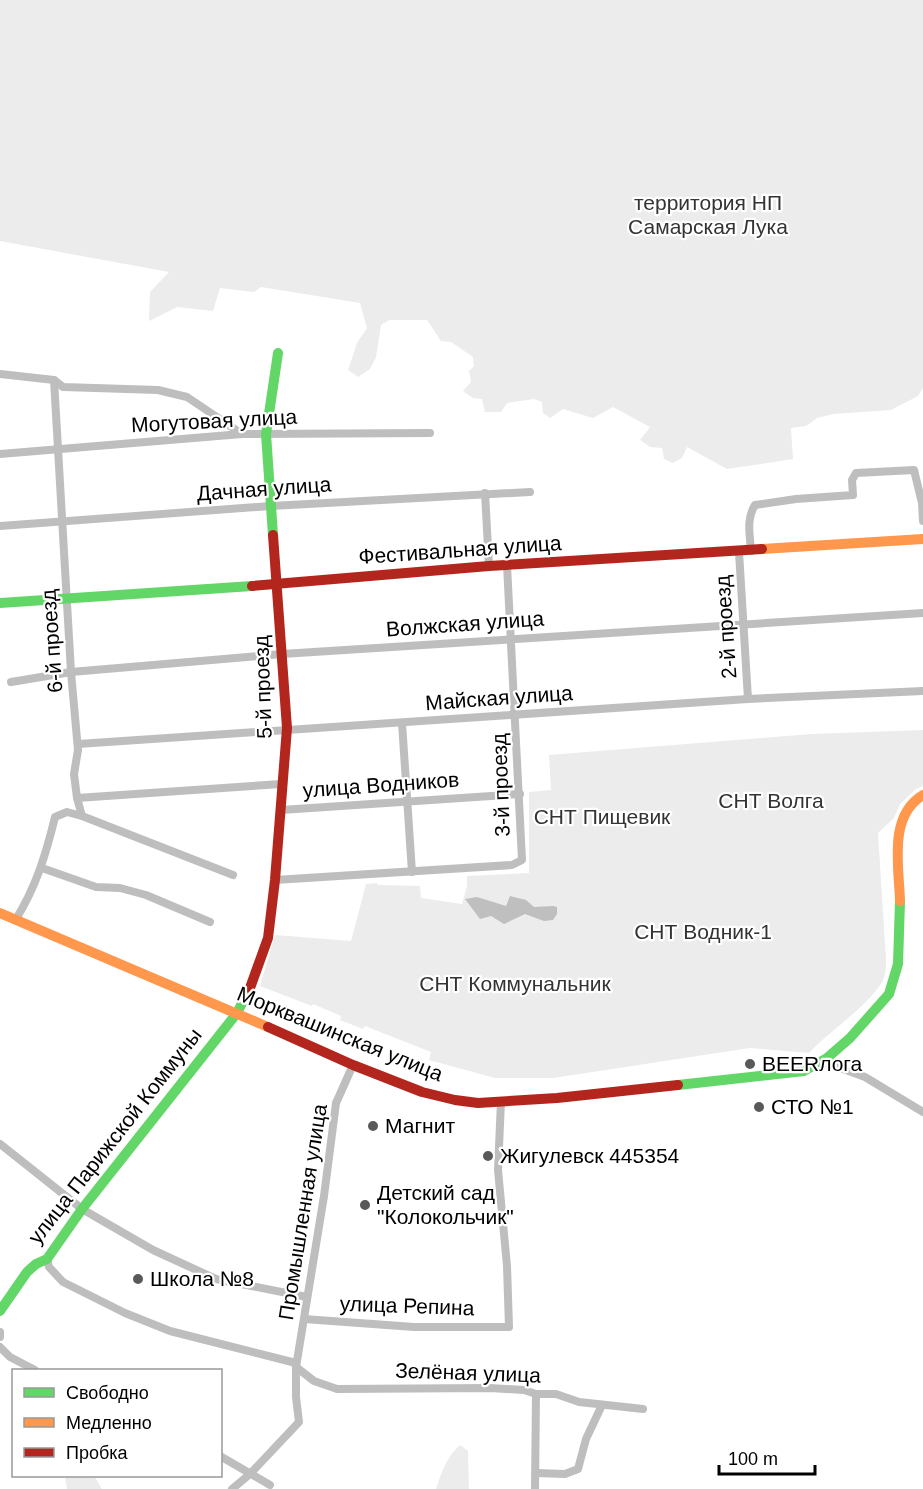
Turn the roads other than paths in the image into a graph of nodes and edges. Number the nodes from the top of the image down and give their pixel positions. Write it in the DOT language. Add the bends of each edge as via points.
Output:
graph roads {
  1 [pos="278,353"];
  2 [pos="0,374"];
  3 [pos="54,380"];
  4 [pos="430,433"];
  5 [pos="242,434"];
  6 [pos="266,434"];
  7 [pos="57,450"];
  8 [pos="0,454"];
  9 [pos="530,492"];
  10 [pos="485,493"];
  11 [pos="271,506"];
  12 [pos="923,521"];
  13 [pos="62,522"];
  14 [pos="0,526"];
  15 [pos="923,539"];
  16 [pos="751,551"];
  17 [pos="739,552"];
  18 [pos="507,565"];
  19 [pos="489,566"];
  20 [pos="277,584"];
  21 [pos="67,597"];
  22 [pos="0,603"];
  23 [pos="923,613"];
  24 [pos="744,624"];
  25 [pos="511,639"];
  26 [pos="282,654"];
  27 [pos="71,672"];
  28 [pos="11,682"];
  29 [pos="923,691"];
  30 [pos="748,699"];
  31 [pos="516,714"];
  32 [pos="402,723"];
  33 [pos="287,728"];
  34 [pos="78,744"];
  35 [pos="281,784"];
  36 [pos="520,794"];
  37 [pos="923,795"];
  38 [pos="77,798"];
  39 [pos="407,801"];
  40 [pos="281,810"];
  41 [pos="82,816"];
  42 [pos="42,868"];
  43 [pos="412,872"];
  44 [pos="233,875"];
  45 [pos="275,880"];
  46 [pos="0,913"];
  47 [pos="16,919"];
  48 [pos="210,922"];
  49 [pos="237,1013"];
  50 [pos="824,1062"];
  51 [pos="353,1065"];
  52 [pos="501,1101"];
  53 [pos="923,1112"];
  54 [pos="0,1144"];
  55 [pos="82,1209"];
  56 [pos="46,1259"];
  57 [pos="307,1297"];
  58 [pos="0,1311"];
  59 [pos="304,1318"];
  60 [pos="0,1347"];
  61 [pos="296,1365"];
  62 [pos="31,1369"];
  63 [pos="536,1394"];
  64 [pos="602,1405"];
  65 [pos="643,1409"];
  66 [pos="222,1457"];
  67 [pos="536,1473"];
  68 [pos="249,1474"];
  69 [pos="270,1485"];
  70 [pos="232,1489"];
  71 [pos="535,1489"];
  1 -- 6 [label="street, 5-й проезд"];
  2 -- 3 [label="street"];
  3 -- 5 [label="street" via="63,387 158,390 187,397"];
  3 -- 7 [label="street, 6-й проезд"];
  4 -- 6 [label="street, Могутовая улица"];
  5 -- 6 [label="street, Могутовая улица"];
  5 -- 7 [label="street, Могутовая улица"];
  6 -- 11 [label="street, 5-й проезд"];
  7 -- 8 [label="street, Могутовая улица"];
  7 -- 13 [label="street, 6-й проезд"];
  9 -- 10 [label="street, Дачная улица"];
  10 -- 11 [label="street, Дачная улица"];
  10 -- 19 [label="street"];
  11 -- 13 [label="street, Дачная улица"];
  11 -- 20 [label="street, 5-й проезд"];
  12 -- 16 [label="street" via="914,470 866,472 856,474 852,480 853,495 755,505 749,522"];
  13 -- 14 [label="street, Дачная улица"];
  13 -- 21 [label="street, 6-й проезд"];
  15 -- 16 [label="street, Фестивальная улица"];
  16 -- 17 [label="street, Фестивальная улица"];
  17 -- 18 [label="street, Фестивальная улица"];
  17 -- 24 [label="street, 2-й проезд"];
  18 -- 19 [label="street, Фестивальная улица"];
  18 -- 25 [label="street, 3-й проезд"];
  19 -- 20 [label="street, Фестивальная улица"];
  20 -- 21 [label="street, Фестивальная улица"];
  20 -- 26 [label="street, 5-й проезд"];
  21 -- 22 [label="street, Фестивальная улица"];
  21 -- 27 [label="street, 6-й проезд"];
  23 -- 24 [label="street, Волжская улица"];
  24 -- 25 [label="street, Волжская улица"];
  24 -- 30 [label="street, 2-й проезд"];
  25 -- 26 [label="street, Волжская улица"];
  25 -- 31 [label="street, 3-й проезд"];
  26 -- 27 [label="street, Волжская улица"];
  26 -- 33 [label="street, 5-й проезд"];
  27 -- 28 [label="street, Волжская улица"];
  27 -- 34 [label="street, 6-й проезд"];
  29 -- 30 [label="street, Майская улица"];
  30 -- 31 [label="street, Майская улица"];
  31 -- 32 [label="street, Майская улица"];
  31 -- 36 [label="street, 3-й проезд"];
  32 -- 33 [label="street, Майская улица"];
  32 -- 39 [label="street"];
  33 -- 34 [label="street, Майская улица"];
  33 -- 35 [label="street, 5-й проезд"];
  34 -- 38 [label="street, 6-й проезд" via="74,774"];
  35 -- 38 [label="street, улица Водников"];
  35 -- 40 [label="street, 5-й проезд"];
  36 -- 39 [label="street, улица Водников"];
  36 -- 43 [label="street, 3-й проезд" via="522,860 512,865"];
  37 -- 50 [label="street, Морквашинская улица" via="914,800 901,823 900,931 894,984 890,994"];
  38 -- 41 [label="street, 6-й проезд"];
  39 -- 40 [label="street, улица Водников"];
  39 -- 43 [label="street"];
  40 -- 45 [label="street, 5-й проезд"];
  41 -- 42 [label="street" via="67,812 55,817"];
  41 -- 44 [label="street"];
  42 -- 47 [label="street"];
  42 -- 48 [label="street" via="96,887 146,895"];
  43 -- 45 [label="street"];
  45 -- 49 [label="street, 5-й проезд" via="268,938 255,978"];
  46 -- 47 [label="street, Морквашинская улица"];
  47 -- 49 [label="street, Морквашинская улица"];
  49 -- 51 [label="street, Морквашинская улица"];
  49 -- 55 [label="street, улица Парижской Коммуны"];
  50 -- 52 [label="street, Морквашинская улица" via="804,1071"];
  50 -- 53 [label="street" via="865,1077"];
  51 -- 52 [label="street, Морквашинская улица" via="444,1098 478,1103"];
  51 -- 57 [label="street, Промышленная улица" via="336,1103"];
  52 -- 59 [label="street, улица Репина" via="498,1170 509,1327 414,1327"];
  54 -- 55 [label="street"];
  55 -- 56 [label="street, улица Парижской Коммуны"];
  55 -- 57 [label="street" via="153,1250 216,1279"];
  56 -- 58 [label="street, улица Парижской Коммуны" via="27,1272"];
  56 -- 61 [label="street" via="63,1282 124,1313 170,1331"];
  57 -- 59 [label="street, Промышленная улица"];
  59 -- 61 [label="street, Промышленная улица"];
  60 -- 62 [label="street"];
  61 -- 63 [label="street, Зелёная улица" via="314,1381 337,1389 490,1388"];
  61 -- 68 [label="street, Промышленная улица" via="299,1422"];
  63 -- 64 [label="street, Зелёная улица" via="556,1394"];
  63 -- 67 [label="street"];
  64 -- 65 [label="street, Зелёная улица"];
  64 -- 67 [label="street" via="585,1439 578,1469 566,1474"];
  66 -- 68 [label="street"];
  67 -- 71 [label="street"];
  68 -- 69 [label="street"];
  68 -- 70 [label="street, Промышленная улица"];
}
